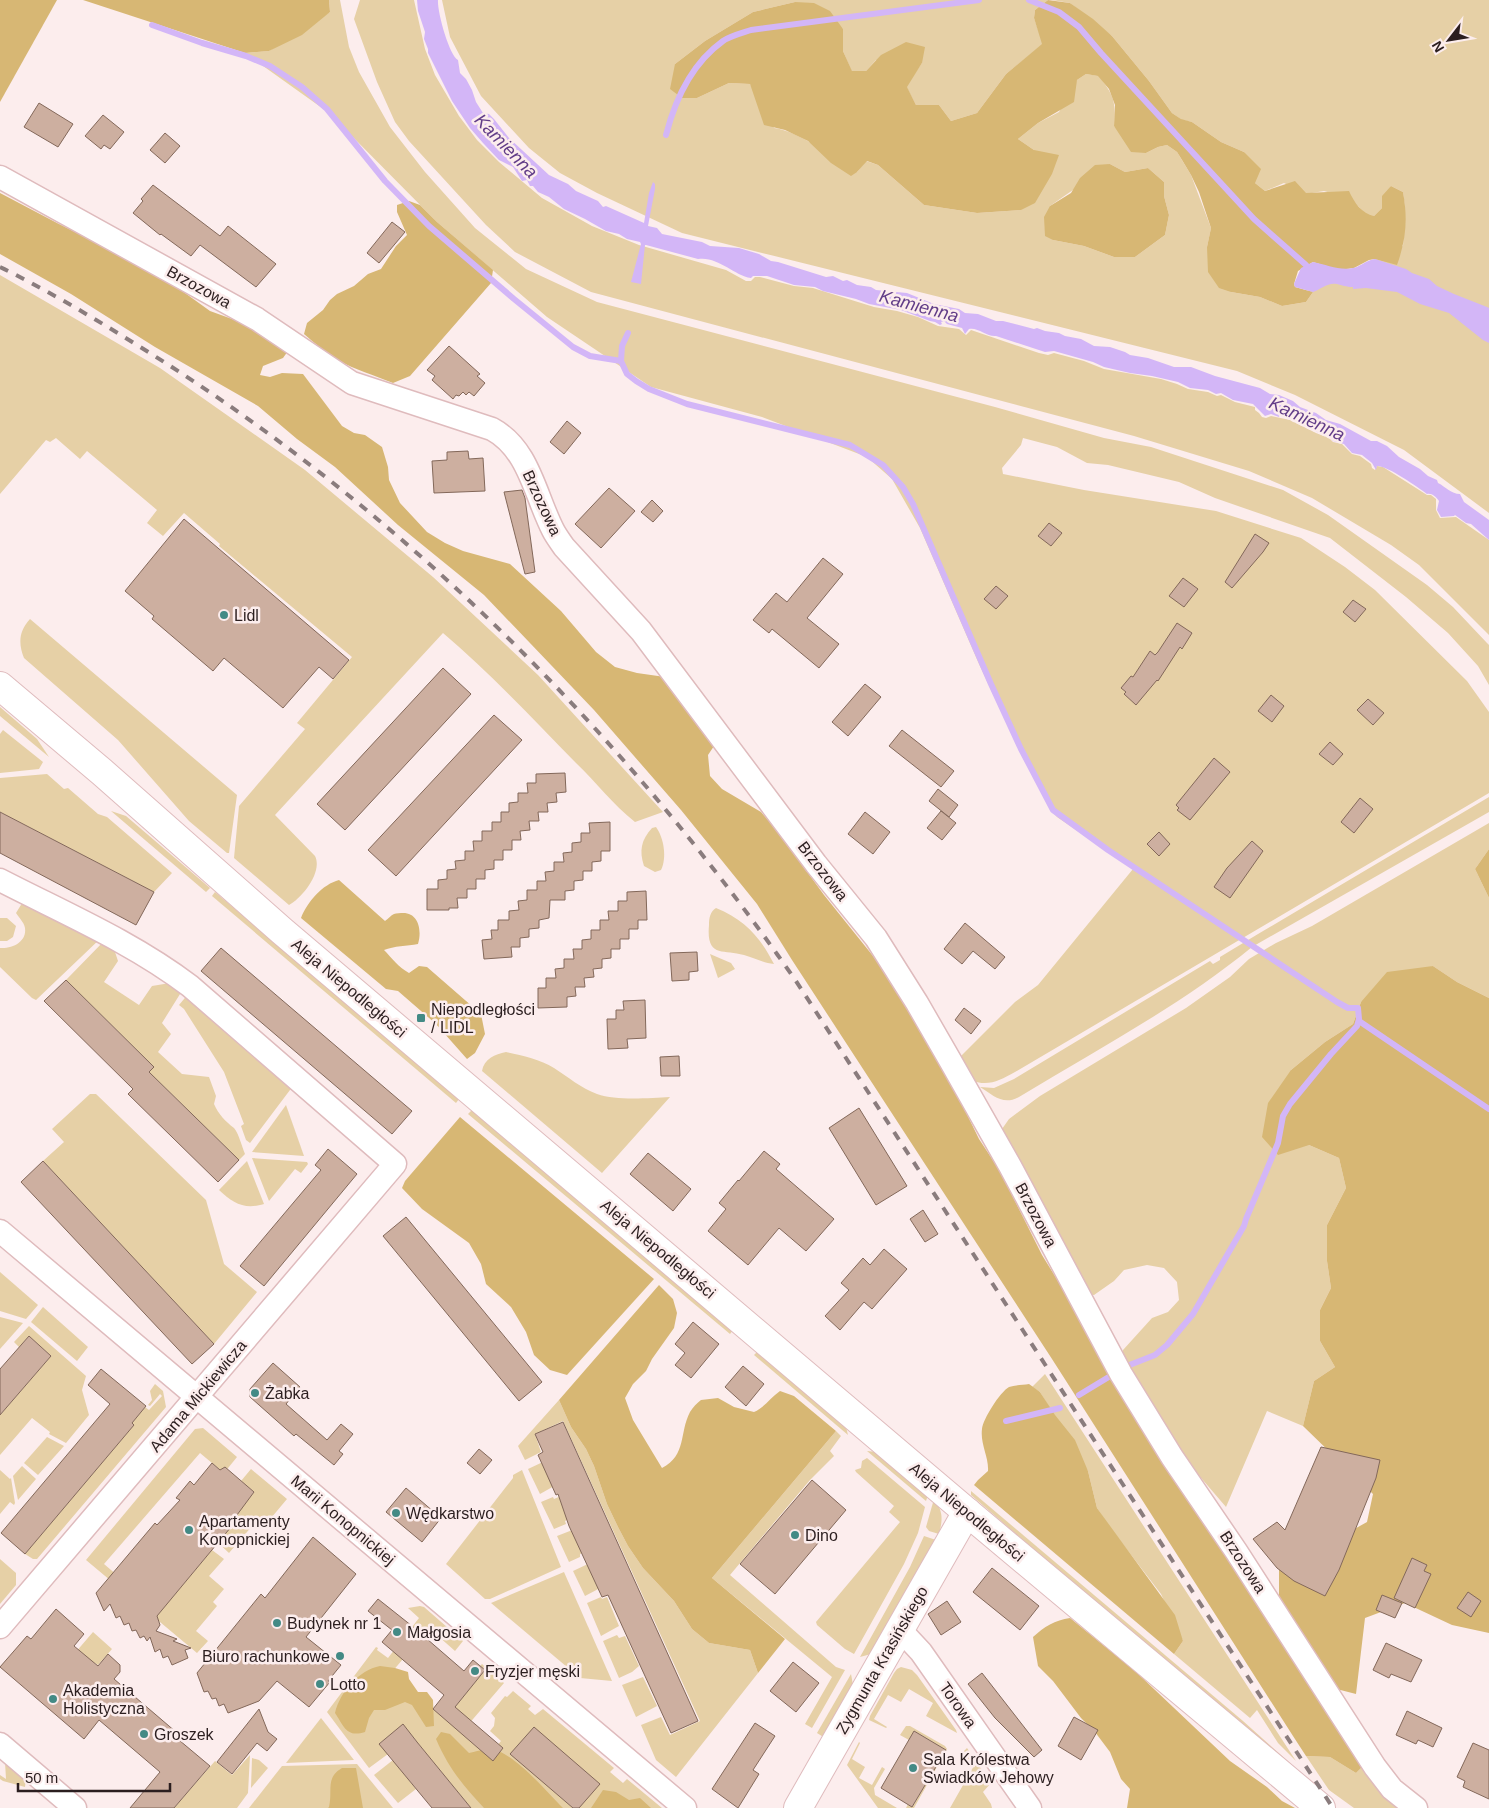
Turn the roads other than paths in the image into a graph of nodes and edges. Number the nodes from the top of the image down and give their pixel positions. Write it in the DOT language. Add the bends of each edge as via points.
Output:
graph roads {
  1 [pos="0,177"];
  2 [pos="0,686"];
  3 [pos="0,880"];
  4 [pos="0,1231"];
  5 [pos="197,1398"];
  6 [pos="967,1512"];
  7 [pos="0,1627"];
  8 [pos="898,1631"];
  9 [pos="0,1744"];
  10 [pos="75,1808"];
  11 [pos="685,1808"];
  12 [pos="798,1808"];
  13 [pos="1030,1808"];
  14 [pos="1321,1808"];
  15 [pos="1416,1808"];
  1 -- 15 [label="street, Brzozowa" via="256,319 352,383 492,428 516,448 553,531 564,547 641,631 820,869 876,938 1010,1166 1121,1374 1172,1457 1375,1767 1392,1789"];
  2 -- 6 [label="street, Aleja Niepodległości"];
  3 -- 5 [label="street, Adama Mickiewicza" via="165,967 395,1164"];
  4 -- 5 [label="street, Marii Konopnickiej"];
  5 -- 7 [label="street, Adama Mickiewicza"];
  5 -- 11 [label="street, Marii Konopnickiej"];
  6 -- 8 [label="street, Zygmunta Krasińskiego"];
  6 -- 14 [label="street, Aleja Niepodległości"];
  8 -- 12 [label="street, Zygmunta Krasińskiego"];
  8 -- 13 [label="street, Torowa" via="921,1652"];
  9 -- 10 [label="street"];
}
